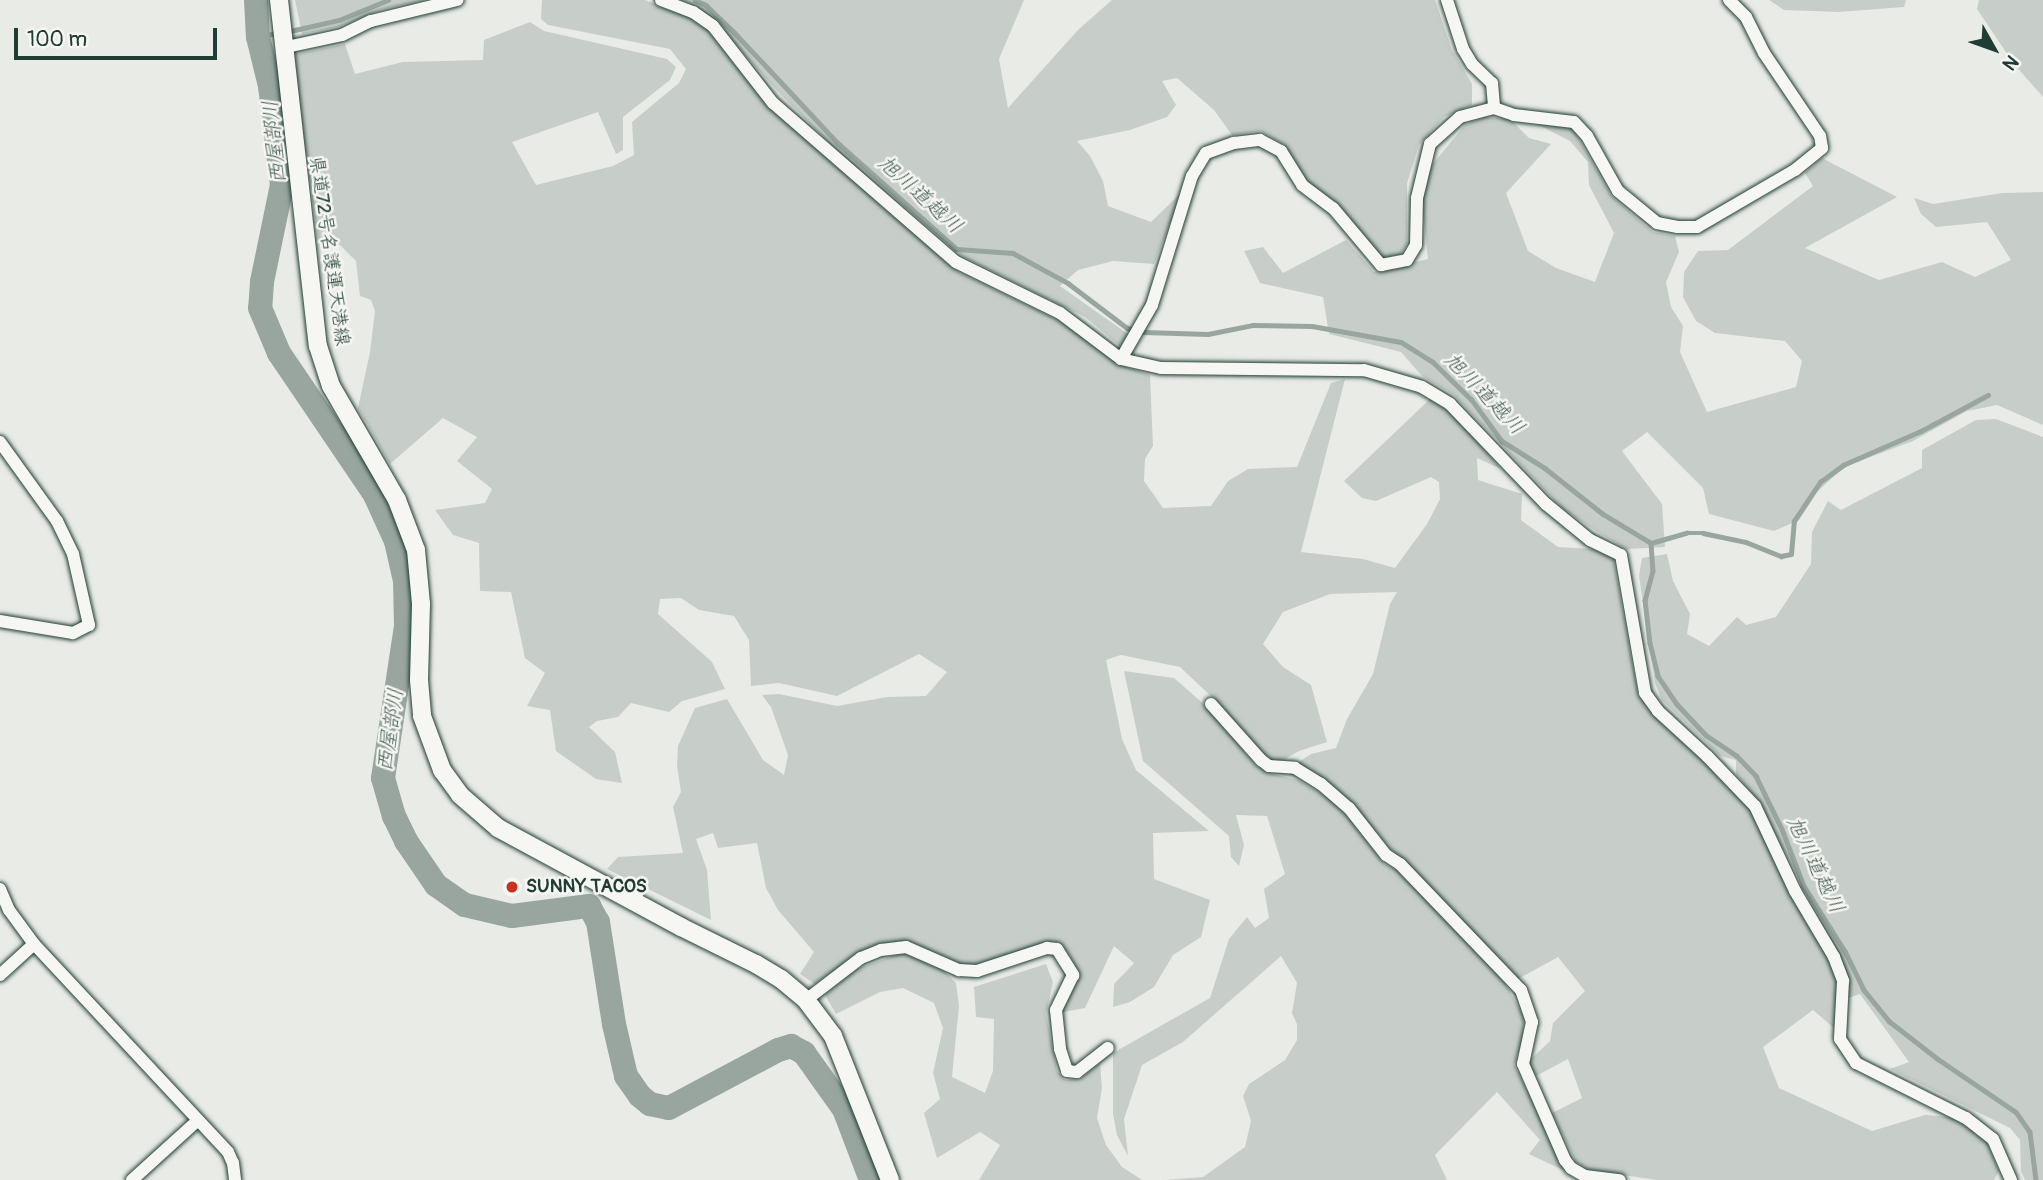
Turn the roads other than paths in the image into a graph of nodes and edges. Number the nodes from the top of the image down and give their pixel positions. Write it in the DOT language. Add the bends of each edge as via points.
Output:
graph roads {
  1 [pos="279,0"];
  2 [pos="457,0"];
  3 [pos="661,0"];
  4 [pos="1447,0"];
  5 [pos="1729,0"];
  6 [pos="282,35"];
  7 [pos="1494,108"];
  8 [pos="1121,359"];
  9 [pos="0,442"];
  10 [pos="0,621"];
  11 [pos="1211,704"];
  12 [pos="0,889"];
  13 [pos="34,944"];
  14 [pos="0,975"];
  15 [pos="806,1000"];
  16 [pos="1108,1048"];
  17 [pos="197,1121"];
  18 [pos="2006,1177"];
  19 [pos="132,1180"];
  20 [pos="235,1180"];
  21 [pos="890,1180"];
  22 [pos="1620,1180"];
  1 -- 6 [label="main road, 県道72号名護運天港線"];
  2 -- 6 [label="street" via="371,21 342,35"];
  3 -- 8 [label="street" via="693,12 713,26 773,103 956,262 1060,313"];
  4 -- 7 [label="street" via="1463,49 1492,83"];
  5 -- 7 [label="street" via="1746,17 1764,53 1814,123 1822,148 1795,170 1697,227 1657,223 1638,209 1618,191 1574,122"];
  6 -- 15 [label="main road, 県道72号名護運天港線" via="318,346 331,386 397,500 416,550 422,716 442,771 460,795 498,828 756,964"];
  7 -- 8 [label="street" via="1460,117 1430,144 1417,198 1416,245 1407,260 1381,265 1333,208 1302,185 1281,151 1260,140 1206,153 1192,176 1152,305"];
  8 -- 18 [label="street" via="1161,369 1364,370 1422,387 1474,426 1546,504 1590,540 1621,555 1645,693 1755,806 1843,981 1840,1039 1856,1063 1966,1118 1993,1139"];
  9 -- 10 [label="street" via="57,521 73,554 89,625 73,633"];
  11 -- 22 [label="street" via="1261,760 1269,766 1295,768 1349,808 1386,855 1410,874 1521,990 1532,1022 1523,1064 1565,1160 1585,1176"];
  12 -- 13 [label="street"];
  13 -- 14 [label="street"];
  13 -- 17 [label="street"];
  15 -- 16 [label="street" via="861,958 881,950 906,947 959,970 976,971 1023,954 1057,949 1073,975 1056,1010 1067,1071 1077,1072"];
  15 -- 21 [label="main road, 県道72号名護運天港線" via="833,1036"];
  17 -- 19 [label="street"];
  17 -- 20 [label="street" via="228,1152"];
}
